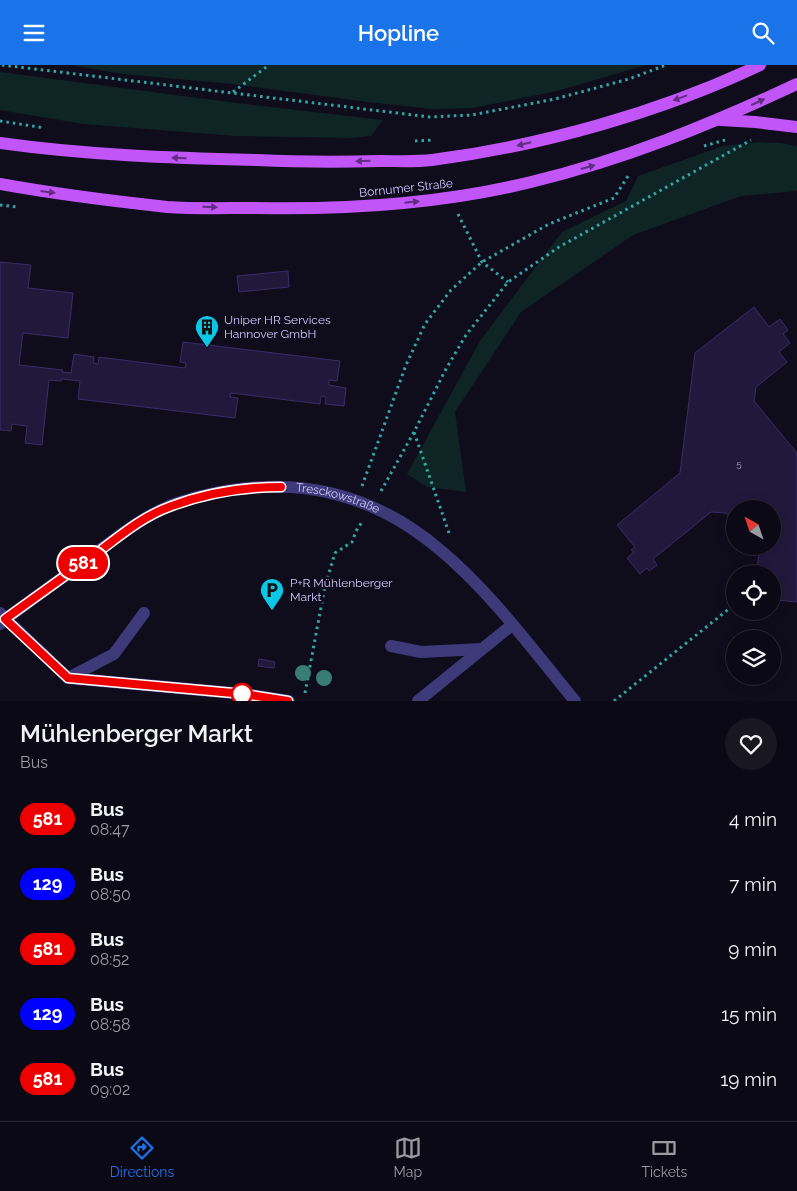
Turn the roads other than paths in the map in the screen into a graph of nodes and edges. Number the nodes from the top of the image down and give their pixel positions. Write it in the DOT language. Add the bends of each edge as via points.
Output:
graph roads {
  1 [pos="741,65"];
  2 [pos="760,65"];
  3 [pos="726,81"];
  4 [pos="797,84"];
  5 [pos="719,120"];
  6 [pos="797,127"];
  7 [pos="0,143"];
  8 [pos="0,184"];
  9 [pos="144,613"];
  10 [pos="2,619"];
  11 [pos="512,625"];
  12 [pos="391,646"];
  13 [pos="482,649"];
  14 [pos="68,678"];
  15 [pos="289,701"];
  16 [pos="418,701"];
  17 [pos="575,701"];
  1 -- 3 [label="main road"];
  2 -- 3 [label="main road, Bornumer Straße"];
  3 -- 7 [label="main road, Bornumer Straße, one-way" via="655,107 519,146 430,160 316,162 180,158 40,149"];
  5 -- 4 [label="main road, Bornumer Straße, one-way"];
  5 -- 6 [label="main road"];
  8 -- 5 [label="main road, Bornumer Straße, one-way" via="169,207 364,207 480,193 531,182 597,165"];
  9 -- 14 [label="street" via="114,654"];
  10 -- 11 [label="street, Tresckowstraße" via="132,527 167,507 205,495 250,487 296,487 357,501 404,524 462,569"];
  10 -- 14 [label="street"];
  11 -- 13 [label="street"];
  11 -- 17 [label="street, Tresckowstraße"];
  12 -- 13 [label="street" via="421,652"];
  13 -- 16 [label="street"];
  14 -- 15 [label="street"];
}
